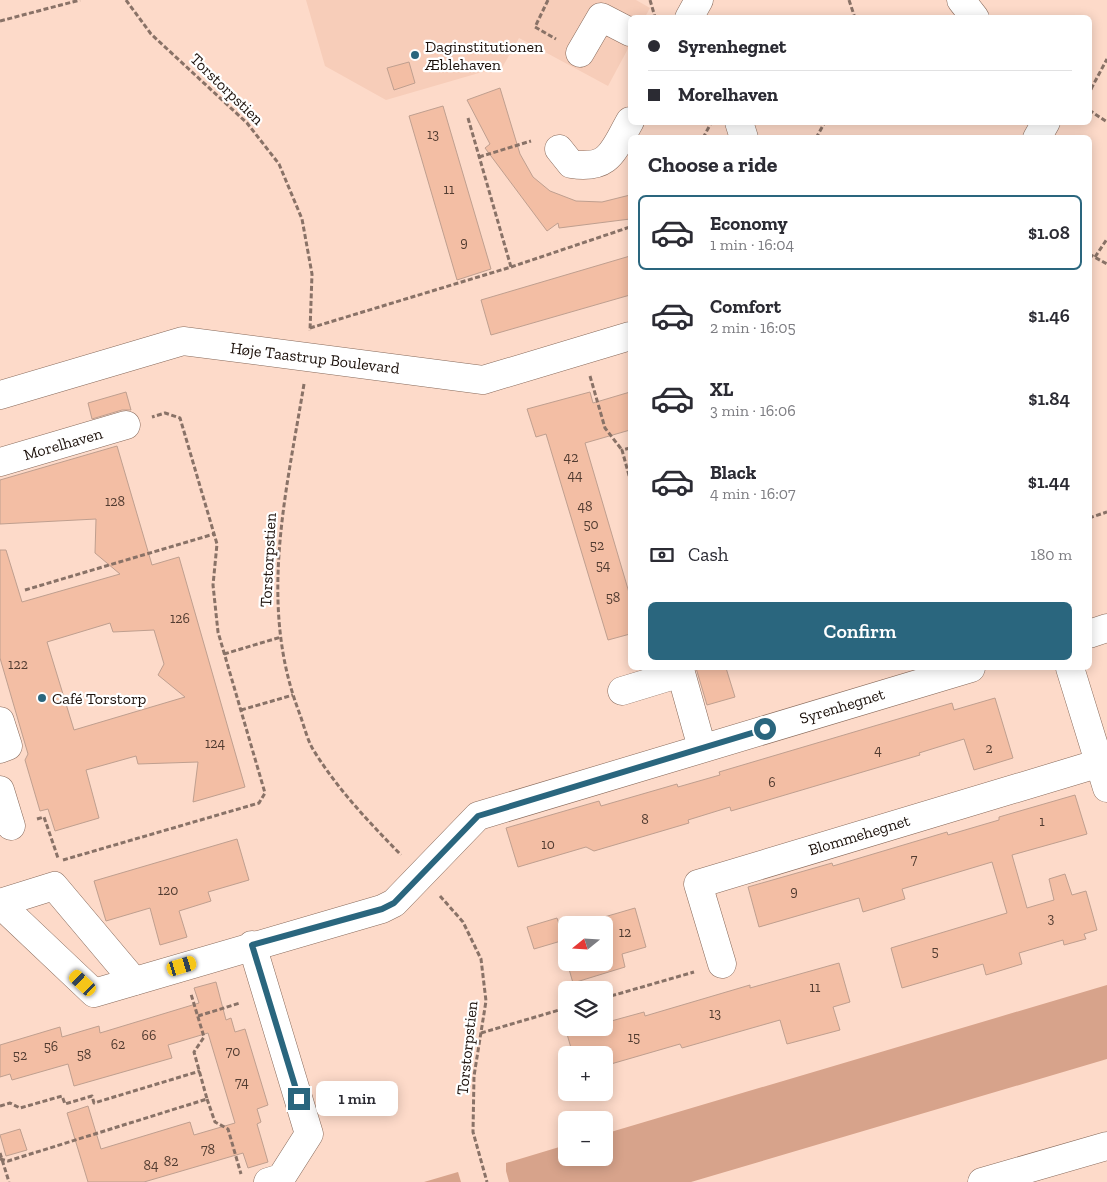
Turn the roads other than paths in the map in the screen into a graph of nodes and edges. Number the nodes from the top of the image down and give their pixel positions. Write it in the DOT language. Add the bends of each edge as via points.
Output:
graph roads {
  1 [pos="699,0"];
  2 [pos="962,0"];
  3 [pos="692,15"];
  4 [pos="973,15"];
  5 [pos="628,31"];
  6 [pos="580,53"];
  7 [pos="628,124"];
  8 [pos="559,149"];
  9 [pos="628,337"];
  10 [pos="0,394"];
  11 [pos="126,426"];
  12 [pos="0,462"];
  13 [pos="1107,628"];
  14 [pos="1092,633"];
  15 [pos="957,670"];
  16 [pos="1071,670"];
  17 [pos="622,690"];
  18 [pos="0,720"];
  19 [pos="702,748"];
  20 [pos="0,749"];
  21 [pos="1104,776"];
  22 [pos="0,790"];
  23 [pos="11,826"];
  24 [pos="0,904"];
  25 [pos="252,945"];
  26 [pos="722,964"];
  27 [pos="134,981"];
  28 [pos="1107,1146"];
  29 [pos="268,1182"];
  30 [pos="982,1182"];
  1 -- 3 [label="street"];
  2 -- 4 [label="street"];
  5 -- 6 [label="street" via="601,17"];
  7 -- 8 [label="street" via="602,163 587,167 570,164"];
  9 -- 10 [label="street, Høje Taastrup Boulevard" via="483,380 183,341"];
  11 -- 12 [label="street, Morelhaven"];
  13 -- 14 [label="street"];
  15 -- 19 [label="street, Syrenhegnet"];
  16 -- 21 [label="street"];
  17 -- 19 [label="street" via="681,673"];
  18 -- 20 [label="street" via="8,746"];
  19 -- 25 [label="street, Syrenhegnet" via="478,816 394,903"];
  21 -- 26 [label="street, Blommehegnet" via="698,884"];
  22 -- 23 [label="street"];
  24 -- 27 [label="street, Syrenhegnet" via="94,993"];
  24 -- 27 [label="street" via="55,870"];
  25 -- 27 [label="street, Syrenhegnet"];
  25 -- 29 [label="street" via="309,1134 281,1178"];
  28 -- 30 [label="street"];
}
